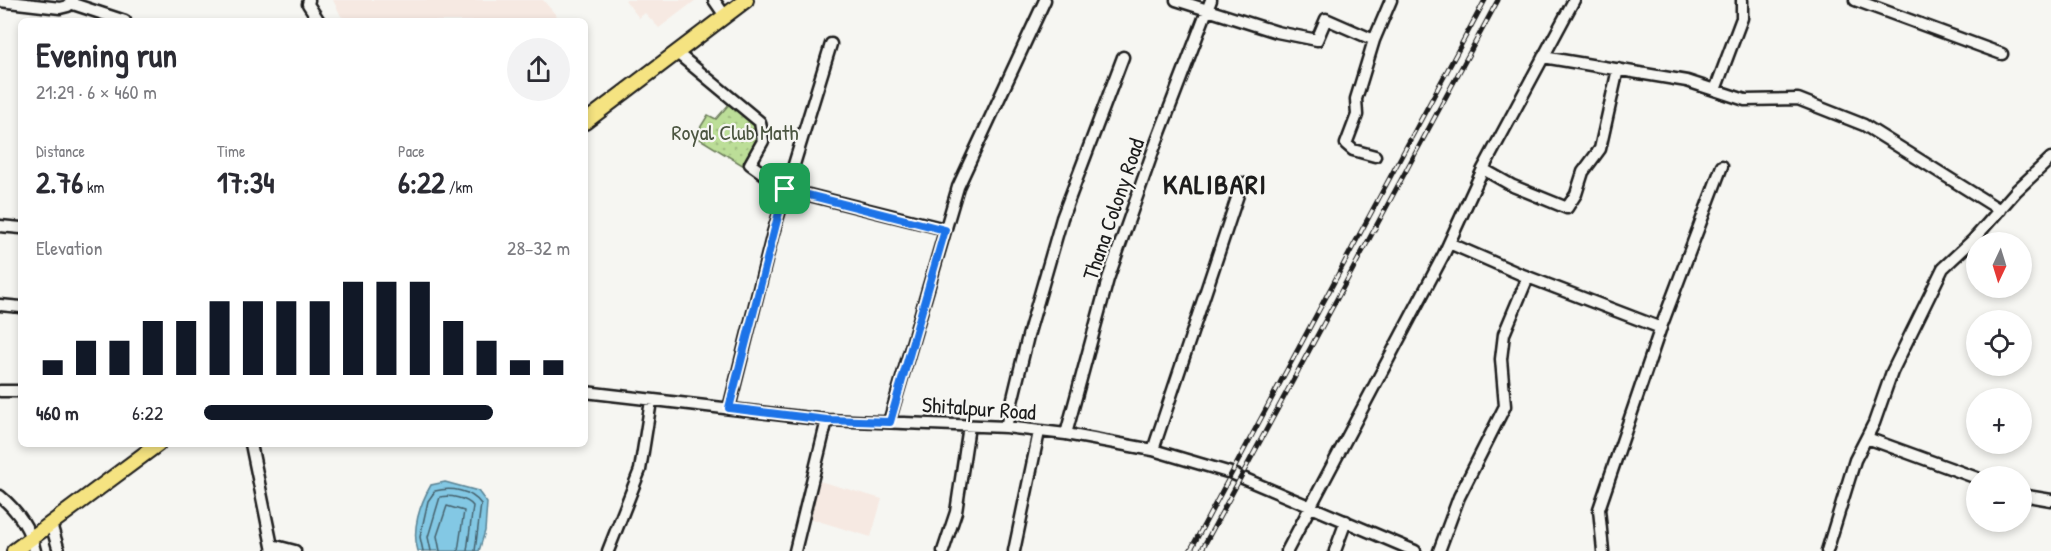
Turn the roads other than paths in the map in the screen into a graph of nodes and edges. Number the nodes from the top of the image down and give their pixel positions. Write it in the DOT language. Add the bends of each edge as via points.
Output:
graph roads {
  1 [pos="309,0"];
  2 [pos="714,0"];
  3 [pos="746,0"];
  4 [pos="1046,0"];
  5 [pos="1176,0"];
  6 [pos="1391,0"];
  7 [pos="1574,0"];
  8 [pos="1742,0"];
  9 [pos="1855,0"];
  10 [pos="0,1"];
  11 [pos="71,2"];
  12 [pos="1209,4"];
  13 [pos="725,16"];
  14 [pos="116,18"];
  15 [pos="317,18"];
  16 [pos="1374,40"];
  17 [pos="831,44"];
  18 [pos="677,52"];
  19 [pos="2002,54"];
  20 [pos="1123,57"];
  21 [pos="1543,57"];
  22 [pos="1618,69"];
  23 [pos="1715,90"];
  24 [pos="588,120"];
  25 [pos="1375,156"];
  26 [pos="2051,158"];
  27 [pos="1722,166"];
  28 [pos="1483,169"];
  29 [pos="1242,183"];
  30 [pos="785,189"];
  31 [pos="2000,210"];
  32 [pos="0,226"];
  33 [pos="18,228"];
  34 [pos="945,230"];
  35 [pos="1449,243"];
  36 [pos="1528,278"];
  37 [pos="0,304"];
  38 [pos="18,307"];
  39 [pos="1661,328"];
  40 [pos="0,391"];
  41 [pos="18,391"];
  42 [pos="588,392"];
  43 [pos="651,401"];
  44 [pos="729,408"];
  45 [pos="827,420"];
  46 [pos="890,422"];
  47 [pos="969,426"];
  48 [pos="1006,427"];
  49 [pos="1039,432"];
  50 [pos="1065,434"];
  51 [pos="1867,438"];
  52 [pos="154,447"];
  53 [pos="252,447"];
  54 [pos="1153,450"];
  55 [pos="1966,474"];
  56 [pos="0,496"];
  57 [pos="2032,497"];
  58 [pos="2051,500"];
  59 [pos="1312,507"];
  60 [pos="1346,521"];
  61 [pos="51,524"];
  62 [pos="33,544"];
  63 [pos="272,548"];
  64 [pos="14,551"];
  65 [pos="59,551"];
  66 [pos="295,551"];
  67 [pos="608,551"];
  68 [pos="795,551"];
  69 [pos="943,551"];
  70 [pos="1014,551"];
  71 [pos="1287,551"];
  72 [pos="1335,551"];
  73 [pos="1415,551"];
  74 [pos="1439,551"];
  75 [pos="1603,551"];
  76 [pos="1827,551"];
  1 -- 15 [label="street"];
  2 -- 13 [label="street"];
  3 -- 13 [label="main road"];
  4 -- 34 [label="street" via="957,187"];
  5 -- 12 [label="street"];
  6 -- 16 [label="street"];
  7 -- 21 [label="street"];
  8 -- 23 [label="street" via="1742,18"];
  9 -- 19 [label="street"];
  10 -- 11 [label="street" via="60,8"];
  11 -- 14 [label="street"];
  12 -- 16 [label="street" via="1277,32 1317,40 1326,19"];
  12 -- 50 [label="street, Thana Colony Road" via="1108,279"];
  13 -- 18 [label="main road"];
  16 -- 25 [label="street" via="1356,99 1357,115 1346,144"];
  17 -- 30 [label="street"];
  18 -- 24 [label="main road"];
  18 -- 30 [label="street" via="760,122 763,141 750,164"];
  20 -- 48 [label="street" via="1062,218"];
  21 -- 22 [label="street"];
  21 -- 28 [label="street"];
  22 -- 23 [label="street"];
  22 -- 28 [label="street" via="1600,149 1583,172 1567,208"];
  23 -- 31 [label="street" via="1745,100 1798,99 1864,125"];
  26 -- 31 [label="street"];
  27 -- 39 [label="street"];
  28 -- 35 [label="street"];
  29 -- 54 [label="street"];
  30 -- 34 [label="street"];
  30 -- 44 [label="street"];
  31 -- 51 [label="street" via="1943,268 1892,372"];
  32 -- 33 [label="street"];
  34 -- 46 [label="street"];
  35 -- 36 [label="street"];
  35 -- 59 [label="street"];
  36 -- 39 [label="street"];
  36 -- 74 [label="street" via="1503,334 1505,406 1459,497"];
  37 -- 38 [label="street"];
  39 -- 75 [label="street" via="1599,509"];
  40 -- 41 [label="street"];
  42 -- 43 [label="street, Shitalpur Road"];
  43 -- 44 [label="street, Shitalpur Road"];
  43 -- 67 [label="street" via="640,470"];
  44 -- 45 [label="street, Shitalpur Road"];
  45 -- 46 [label="street, Shitalpur Road"];
  45 -- 68 [label="street"];
  46 -- 47 [label="street, Shitalpur Road"];
  47 -- 48 [label="street, Shitalpur Road"];
  47 -- 69 [label="street" via="956,512"];
  48 -- 49 [label="street, Shitalpur Road"];
  49 -- 50 [label="street, Shitalpur Road"];
  49 -- 70 [label="street"];
  50 -- 54 [label="street, Shitalpur Road"];
  51 -- 55 [label="street"];
  51 -- 76 [label="street" via="1855,460"];
  52 -- 61 [label="main road"];
  53 -- 63 [label="street"];
  54 -- 59 [label="street, Shitalpur Road"];
  56 -- 62 [label="street" via="16,509"];
  57 -- 58 [label="street"];
  59 -- 60 [label="street, Shitalpur Road"];
  59 -- 71 [label="street"];
  60 -- 72 [label="street"];
  60 -- 73 [label="street, Shitalpur Road"];
  61 -- 62 [label="main road"];
  61 -- 65 [label="street"];
  62 -- 64 [label="main road"];
  63 -- 66 [label="street"];
}
